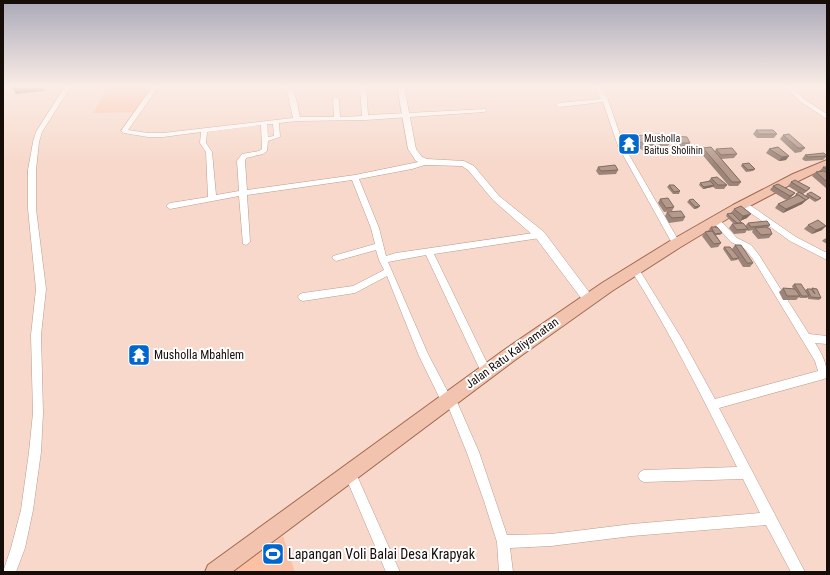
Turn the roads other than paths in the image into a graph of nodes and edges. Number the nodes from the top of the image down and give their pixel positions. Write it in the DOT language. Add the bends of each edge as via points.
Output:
graph roads {
  1 [pos="51,113"];
  2 [pos="136,113"];
  3 [pos="296,113"];
  4 [pos="337,113"];
  5 [pos="365,113"];
  6 [pos="405,113"];
  7 [pos="447,113"];
  8 [pos="609,113"];
  9 [pos="406,116"];
  10 [pos="365,118"];
  11 [pos="297,119"];
  12 [pos="337,119"];
  13 [pos="276,122"];
  14 [pos="264,123"];
  15 [pos="204,130"];
  16 [pos="265,140"];
  17 [pos="426,162"];
  18 [pos="827,163"];
  19 [pos="356,177"];
  20 [pos="244,193"];
  21 [pos="212,199"];
  22 [pos="744,204"];
  23 [pos="170,206"];
  24 [pos="715,220"];
  25 [pos="540,235"];
  26 [pos="246,242"];
  27 [pos="676,243"];
  28 [pos="378,246"];
  29 [pos="429,251"];
  30 [pos="827,257"];
  31 [pos="336,258"];
  32 [pos="382,260"];
  33 [pos="634,268"];
  34 [pos="389,271"];
  35 [pos="303,298"];
  36 [pos="588,299"];
  37 [pos="806,338"];
  38 [pos="827,340"];
  39 [pos="486,371"];
  40 [pos="448,400"];
  41 [pos="711,405"];
  42 [pos="350,473"];
  43 [pos="745,473"];
  44 [pos="644,476"];
  45 [pos="768,519"];
  46 [pos="503,542"];
  47 [pos="8,572"];
  48 [pos="215,572"];
  49 [pos="393,572"];
  50 [pos="506,572"];
  51 [pos="798,572"];
  1 -- 47 [label="street" via="39,132 32,170 32,209 42,290 36,335 38,413 35,452 27,510 18,548"];
  2 -- 15 [label="street" via="124,130 155,135"];
  3 -- 11 [label="street"];
  4 -- 12 [label="street"];
  5 -- 10 [label="street"];
  6 -- 9 [label="street"];
  7 -- 9 [label="street"];
  8 -- 27 [label="street" via="621,146"];
  9 -- 10 [label="street"];
  9 -- 17 [label="street" via="412,149 419,159"];
  10 -- 12 [label="street"];
  11 -- 12 [label="street"];
  11 -- 13 [label="street"];
  13 -- 14 [label="street"];
  13 -- 16 [label="street" via="277,137"];
  14 -- 15 [label="street"];
  14 -- 16 [label="street"];
  15 -- 21 [label="street" via="203,143 209,152"];
  16 -- 20 [label="street" via="266,148 263,151 242,158"];
  17 -- 19 [label="street"];
  17 -- 25 [label="street" via="456,162 468,166 496,198"];
  18 -- 22 [label="main road, Jalan Ratu Kaliyamatan" via="801,173"];
  19 -- 20 [label="street"];
  19 -- 28 [label="street" via="375,228"];
  20 -- 21 [label="street"];
  20 -- 26 [label="street"];
  21 -- 23 [label="street"];
  22 -- 24 [label="main road, Jalan Ratu Kaliyamatan"];
  22 -- 30 [label="street" via="793,239"];
  24 -- 27 [label="main road, Jalan Ratu Kaliyamatan"];
  24 -- 37 [label="street" via="734,240 748,247 756,257"];
  25 -- 29 [label="street"];
  25 -- 36 [label="street"];
  27 -- 33 [label="main road, Jalan Ratu Kaliyamatan"];
  28 -- 31 [label="street"];
  28 -- 32 [label="street"];
  29 -- 32 [label="street"];
  29 -- 39 [label="street"];
  32 -- 34 [label="street"];
  33 -- 36 [label="main road, Jalan Ratu Kaliyamatan"];
  33 -- 41 [label="street" via="679,340"];
  34 -- 35 [label="street" via="356,289"];
  34 -- 40 [label="street" via="424,356"];
  36 -- 39 [label="main road, Jalan Ratu Kaliyamatan"];
  37 -- 38 [label="street"];
  37 -- 41 [label="street" via="819,359 824,373 820,376"];
  39 -- 40 [label="main road, Jalan Ratu Kaliyamatan"];
  40 -- 42 [label="main road, Jalan Ratu Kaliyamatan"];
  40 -- 46 [label="street" via="480,471"];
  41 -- 43 [label="street"];
  42 -- 48 [label="main road, Jalan Ratu Kaliyamatan"];
  42 -- 49 [label="street"];
  43 -- 44 [label="street"];
  43 -- 45 [label="street"];
  45 -- 46 [label="street" via="632,530 551,540"];
  45 -- 51 [label="street"];
  46 -- 50 [label="street"];
}
